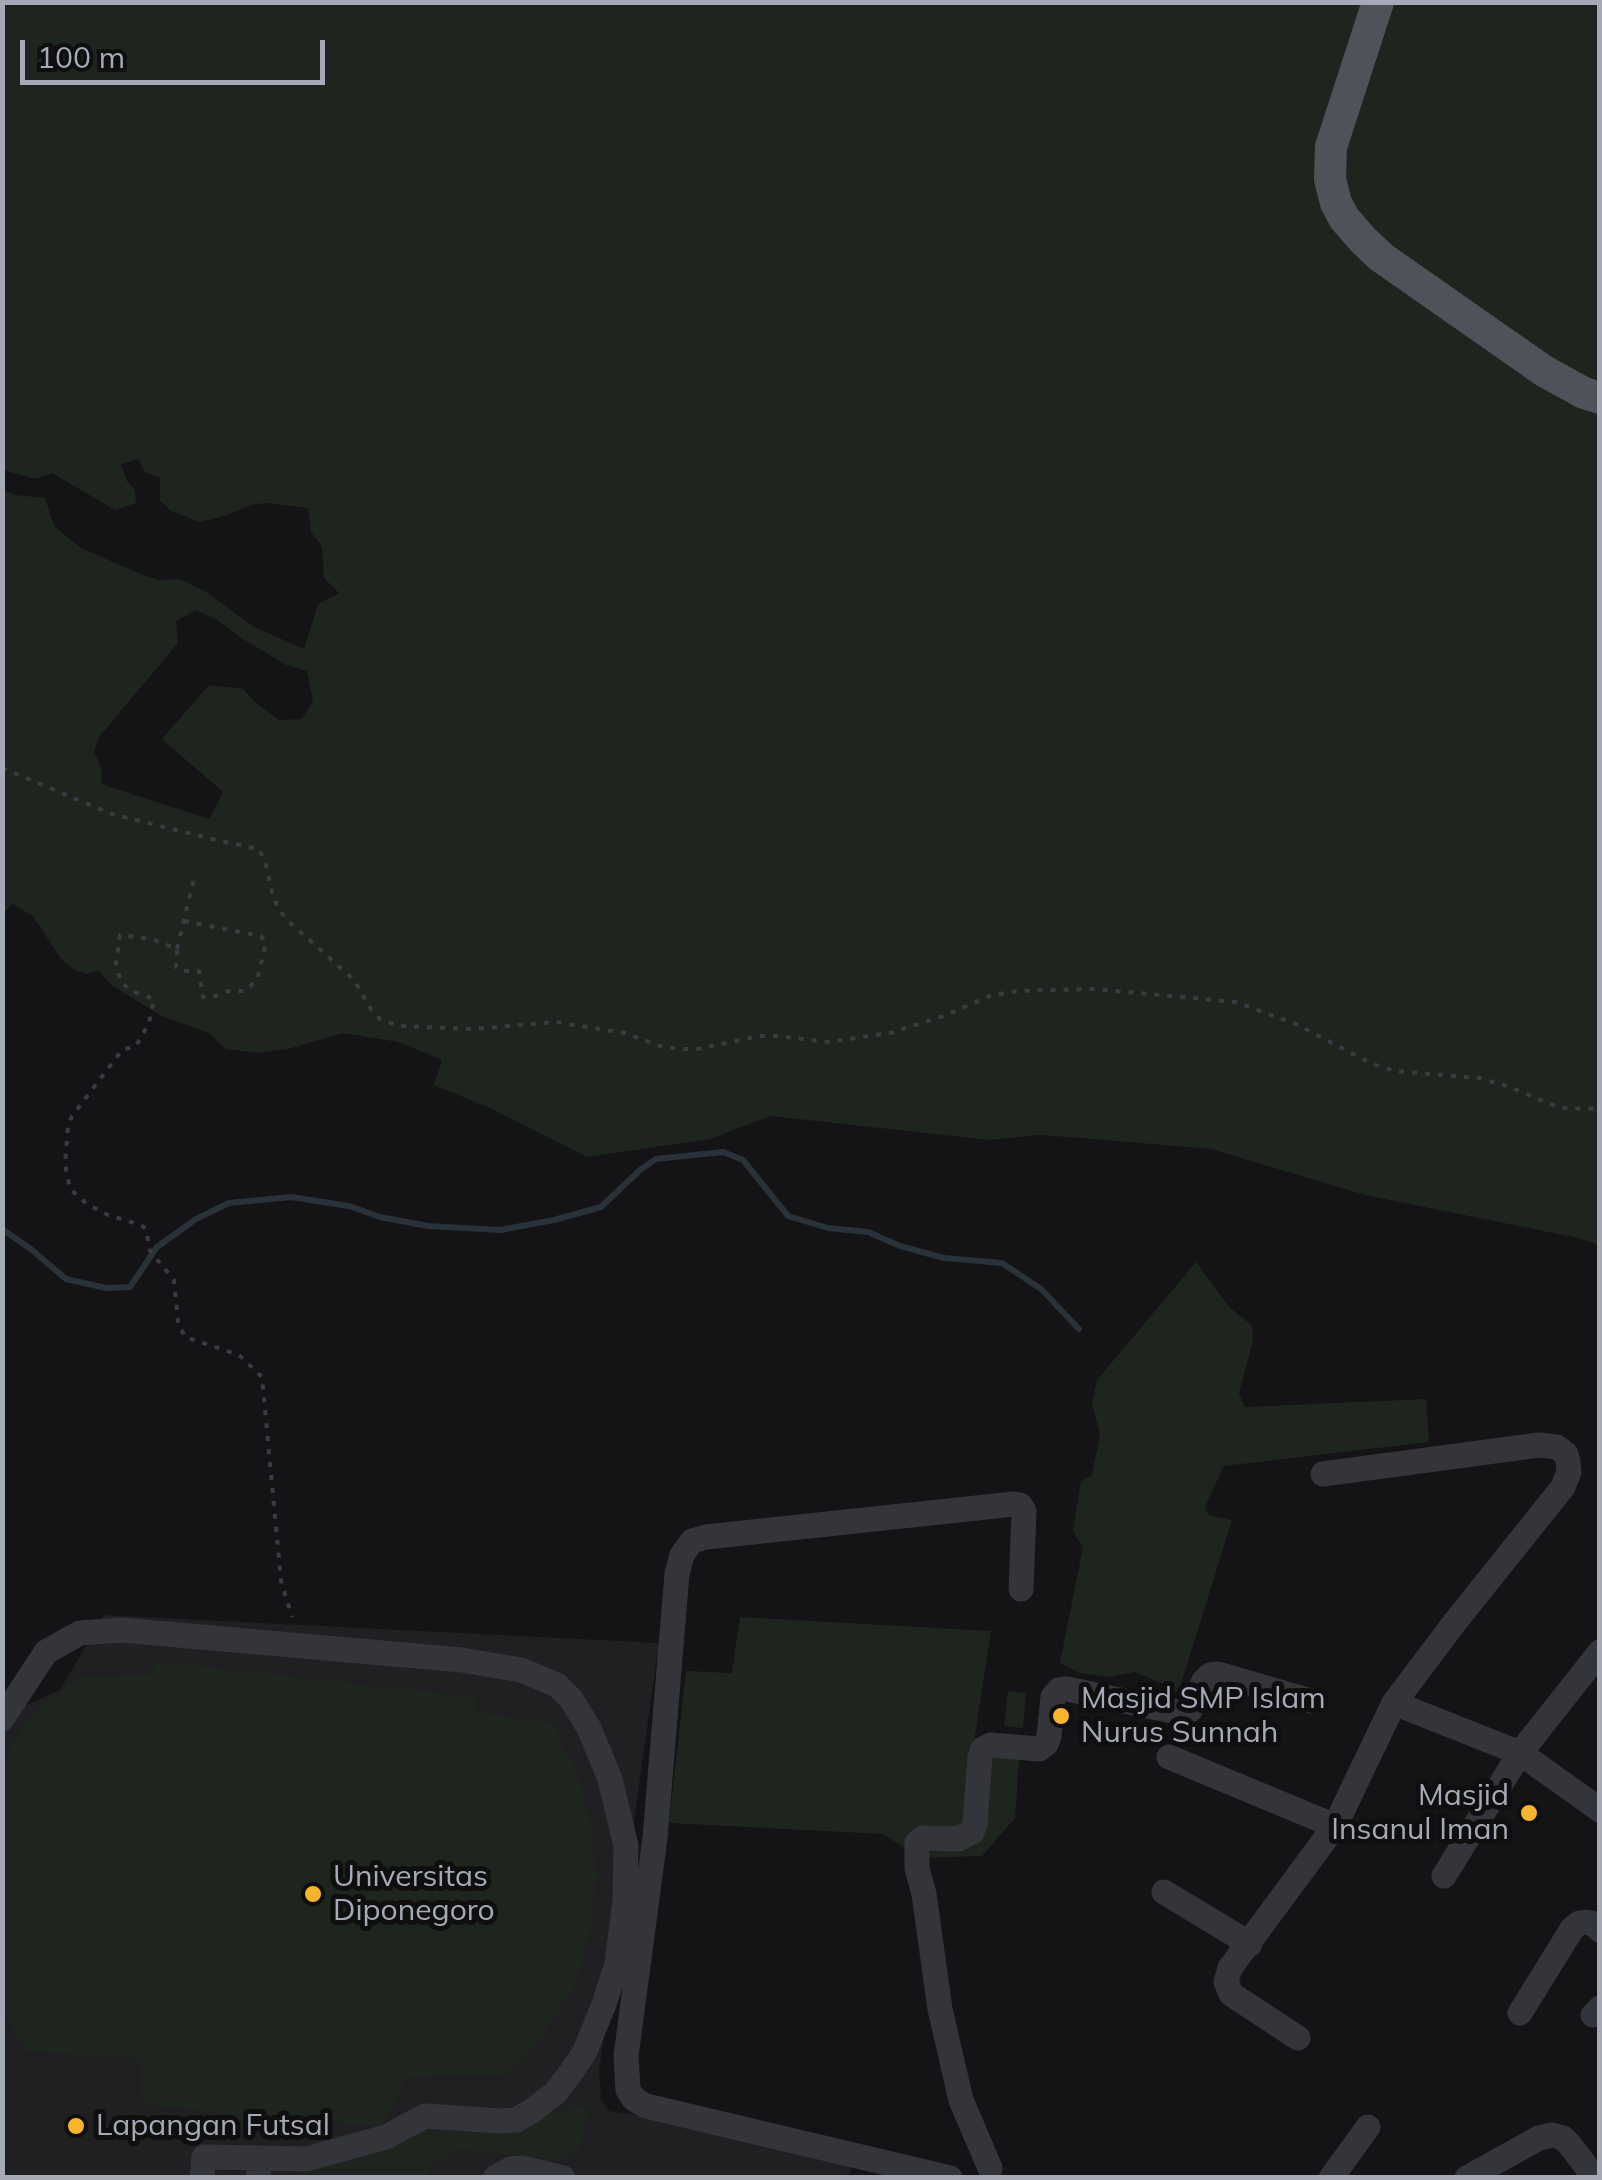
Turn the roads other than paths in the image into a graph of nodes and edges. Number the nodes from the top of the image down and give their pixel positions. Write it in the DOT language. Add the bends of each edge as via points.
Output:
graph roads {
  1 [pos="1378,2"];
  2 [pos="1600,398"];
  3 [pos="1323,1474"];
  4 [pos="1021,1589"];
  5 [pos="1600,1652"];
  6 [pos="1311,1701"];
  7 [pos="1394,1703"];
  8 [pos="2,1719"];
  9 [pos="1520,1753"];
  10 [pos="1169,1756"];
  11 [pos="1600,1810"];
  12 [pos="1335,1826"];
  13 [pos="1444,1876"];
  14 [pos="1164,1892"];
  15 [pos="1600,1930"];
  16 [pos="1250,1944"];
  17 [pos="1520,2014"];
  18 [pos="1298,2038"];
  19 [pos="1368,2126"];
  20 [pos="259,2168"];
  21 [pos="305,2168"];
  22 [pos="996,2173"];
  23 [pos="202,2178"];
  24 [pos="495,2178"];
  25 [pos="563,2178"];
  26 [pos="952,2178"];
  27 [pos="1332,2178"];
  28 [pos="1467,2178"];
  29 [pos="1596,2178"];
  1 -- 2 [label="main road" via="1331,147 1336,204 1363,240 1406,274 1544,371"];
  3 -- 7 [label="street" via="1539,1444 1566,1454 1563,1487"];
  4 -- 26 [label="street" via="1024,1511 1014,1504 706,1537 692,1541 677,1574 655,1838 626,2056 628,2090 646,2106"];
  5 -- 9 [label="street"];
  6 -- 22 [label="street" via="1218,1674 1204,1681 1182,1713 1059,1690 1050,1736 1040,1749 983,1749 972,1832 917,1844 940,2009 962,2100"];
  7 -- 9 [label="street"];
  7 -- 12 [label="street"];
  8 -- 21 [label="street" via="46,1652 80,1633 121,1630 492,1665 539,1676 571,1699 610,1779 626,1846 618,1964 585,2050 556,2092 516,2120 425,2116"];
  9 -- 11 [label="street"];
  9 -- 13 [label="street"];
  10 -- 12 [label="street"];
  12 -- 16 [label="street"];
  14 -- 16 [label="street"];
  15 -- 17 [label="street" via="1586,1922 1572,1929"];
  16 -- 18 [label="street" via="1230,1968 1231,1994"];
  19 -- 27 [label="street"];
  20 -- 21 [label="street"];
  20 -- 23 [label="street" via="204,2157"];
  22 -- 26 [label="street" via="966,2171"];
  24 -- 25 [label="street" via="512,2168"];
  28 -- 29 [label="street" via="1552,2135 1563,2138"];
}
